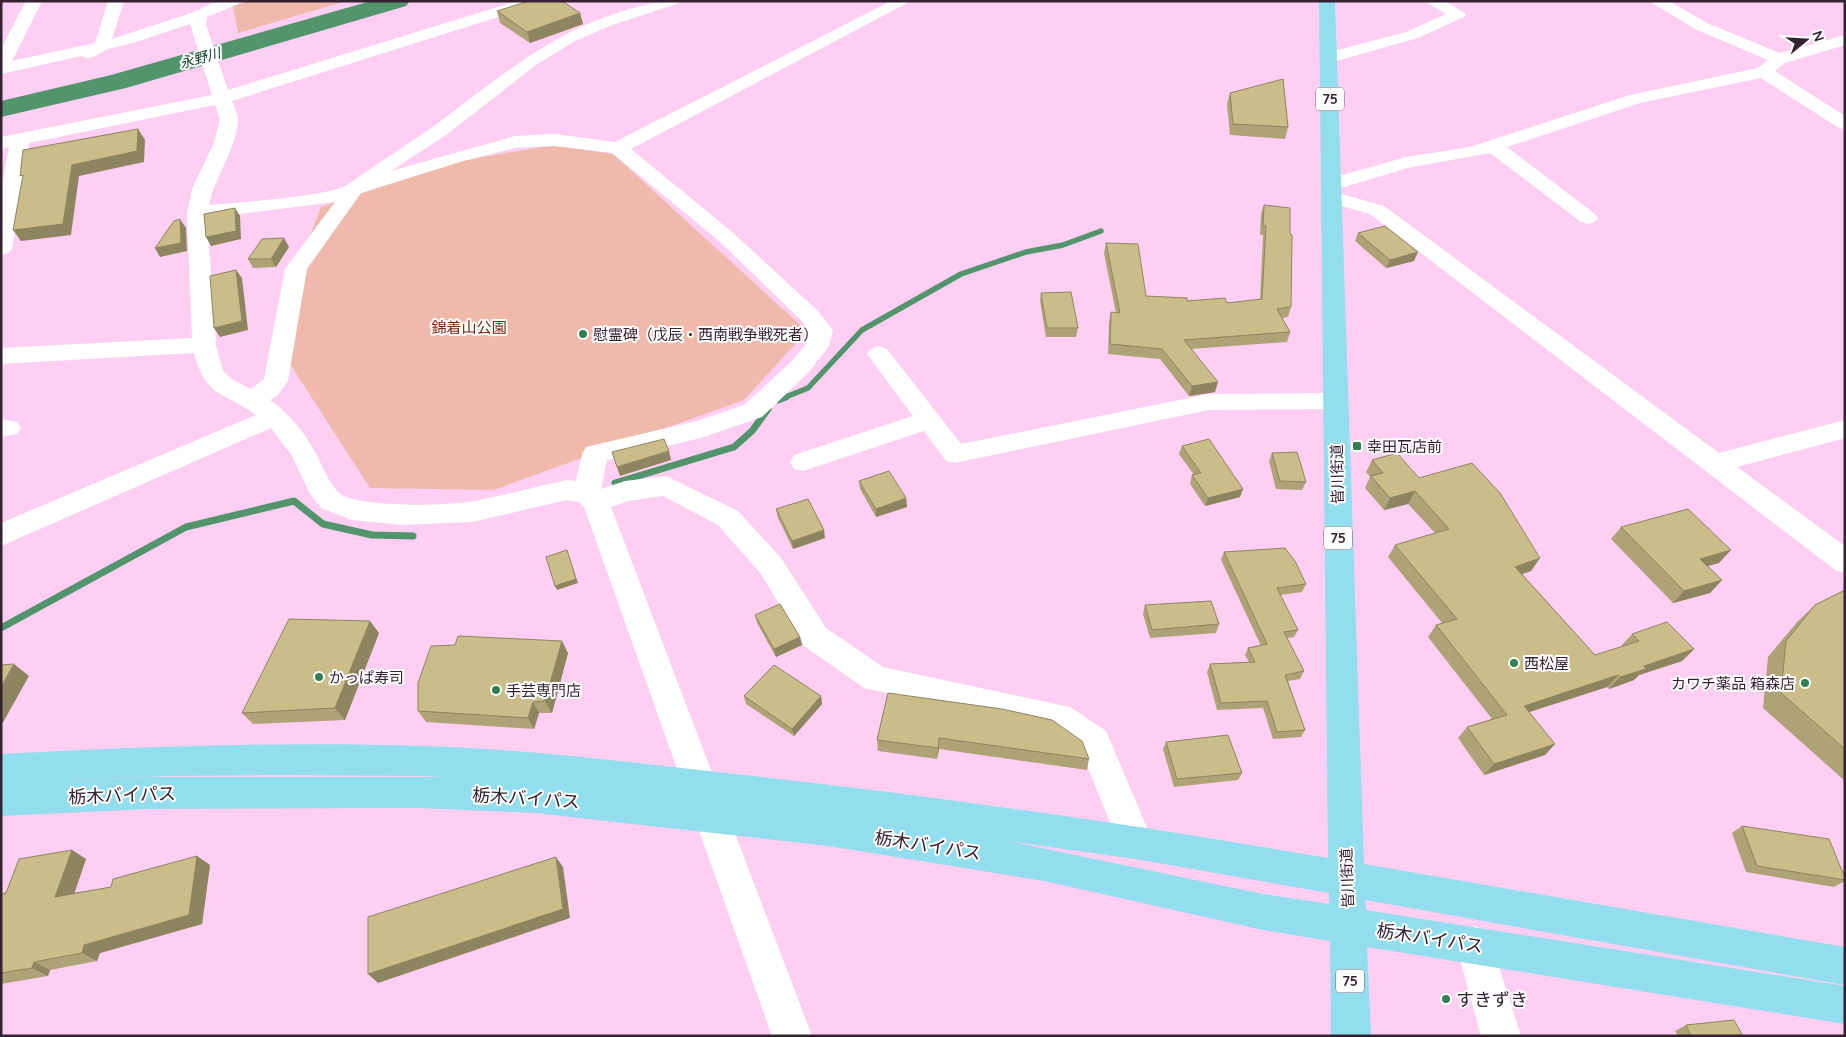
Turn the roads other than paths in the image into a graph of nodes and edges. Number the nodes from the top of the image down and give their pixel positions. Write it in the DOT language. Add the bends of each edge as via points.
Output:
graph roads {
  1 [pos="34,1"];
  2 [pos="116,1"];
  3 [pos="233,1"];
  4 [pos="534,1"];
  5 [pos="672,1"];
  6 [pos="903,1"];
  7 [pos="1327,1"];
  8 [pos="1432,1"];
  9 [pos="1657,1"];
  10 [pos="199,20"];
  11 [pos="1845,40"];
  12 [pos="100,48"];
  13 [pos="1329,58"];
  14 [pos="1778,58"];
  15 [pos="1,68"];
  16 [pos="1764,72"];
  17 [pos="1,76"];
  18 [pos="220,94"];
  19 [pos="1845,124"];
  20 [pos="11,141"];
  21 [pos="1493,146"];
  22 [pos="618,148"];
  23 [pos="1331,188"];
  24 [pos="352,191"];
  25 [pos="197,213"];
  26 [pos="1588,218"];
  27 [pos="1,249"];
  28 [pos="204,345"];
  29 [pos="879,354"];
  30 [pos="1,356"];
  31 [pos="251,399"];
  32 [pos="1336,401"];
  33 [pos="276,416"];
  34 [pos="930,420"];
  35 [pos="1845,429"];
  36 [pos="803,462"];
  37 [pos="1716,464"];
  38 [pos="592,498"];
  39 [pos="1,535"];
  40 [pos="1845,562"];
  41 [pos="1,769"];
  42 [pos="1,800"];
  43 [pos="706,801"];
  44 [pos="1135,842"];
  45 [pos="1347,879"];
  46 [pos="1348,926"];
  47 [pos="1475,945"];
  48 [pos="1845,966"];
  49 [pos="1845,1005"];
  50 [pos="792,1036"];
  51 [pos="1351,1036"];
  52 [pos="1501,1036"];
  1 -- 15 [label="street"];
  2 -- 12 [label="street"];
  3 -- 10 [label="street" via="207,10"];
  4 -- 18 [label="street"];
  5 -- 24 [label="street" via="606,22 569,38 530,61 486,97"];
  6 -- 22 [label="street"];
  7 -- 13 [label="main road, 皆川街道 / 75"];
  8 -- 13 [label="street" via="1458,14 1412,35"];
  9 -- 14 [label="street" via="1703,27"];
  10 -- 12 [label="street"];
  10 -- 18 [label="street"];
  11 -- 14 [label="street"];
  12 -- 15 [label="street"];
  12 -- 17 [label="street" via="74,58"];
  13 -- 23 [label="main road, 皆川街道 / 75"];
  14 -- 16 [label="street"];
  16 -- 19 [label="street"];
  16 -- 21 [label="street" via="1636,99"];
  18 -- 20 [label="street"];
  18 -- 25 [label="street" via="229,119 228,130 202,189"];
  20 -- 27 [label="street"];
  21 -- 23 [label="street" via="1406,163 1344,181"];
  21 -- 26 [label="street"];
  22 -- 24 [label="street" via="555,140 515,142 453,158"];
  22 -- 38 [label="street" via="725,236 821,330 817,346 801,366 753,412 701,429 595,454"];
  23 -- 32 [label="main road, 皆川街道 / 75"];
  23 -- 37 [label="street" via="1377,210"];
  24 -- 25 [label="street" via="329,197"];
  24 -- 31 [label="street" via="296,269 276,381 268,390"];
  25 -- 28 [label="street"];
  28 -- 30 [label="street"];
  28 -- 31 [label="street" via="212,374 224,386"];
  29 -- 34 [label="street"];
  31 -- 33 [label="street"];
  32 -- 34 [label="street" via="1209,402 955,454"];
  32 -- 45 [label="main road, 皆川街道 / 75"];
  33 -- 38 [label="street" via="303,453 319,487 331,501 352,510 402,515 472,512 567,490"];
  33 -- 39 [label="street"];
  34 -- 36 [label="street"];
  35 -- 37 [label="street"];
  37 -- 40 [label="street"];
  38 -- 43 [label="street"];
  38 -- 44 [label="street" via="666,486 728,518 771,566 815,637 875,679 1059,717 1094,741"];
  41 -- 43 [label="main road, 栃木バイパス" via="166,760 423,761 534,767"];
  42 -- 43 [label="main road, 栃木バイパス" via="150,793 419,792"];
  43 -- 44 [label="main road, 栃木バイパス" via="933,813"];
  43 -- 46 [label="main road, 栃木バイパス" via="828,829 1035,862 1263,912"];
  43 -- 50 [label="street"];
  44 -- 45 [label="main road, 栃木バイパス"];
  45 -- 46 [label="main road, 皆川街道 / 75"];
  45 -- 48 [label="main road, 栃木バイパス"];
  46 -- 47 [label="main road, 栃木バイパス"];
  46 -- 51 [label="main road, 皆川街道 / 75"];
  47 -- 49 [label="main road, 栃木バイパス"];
  47 -- 52 [label="street"];
}
